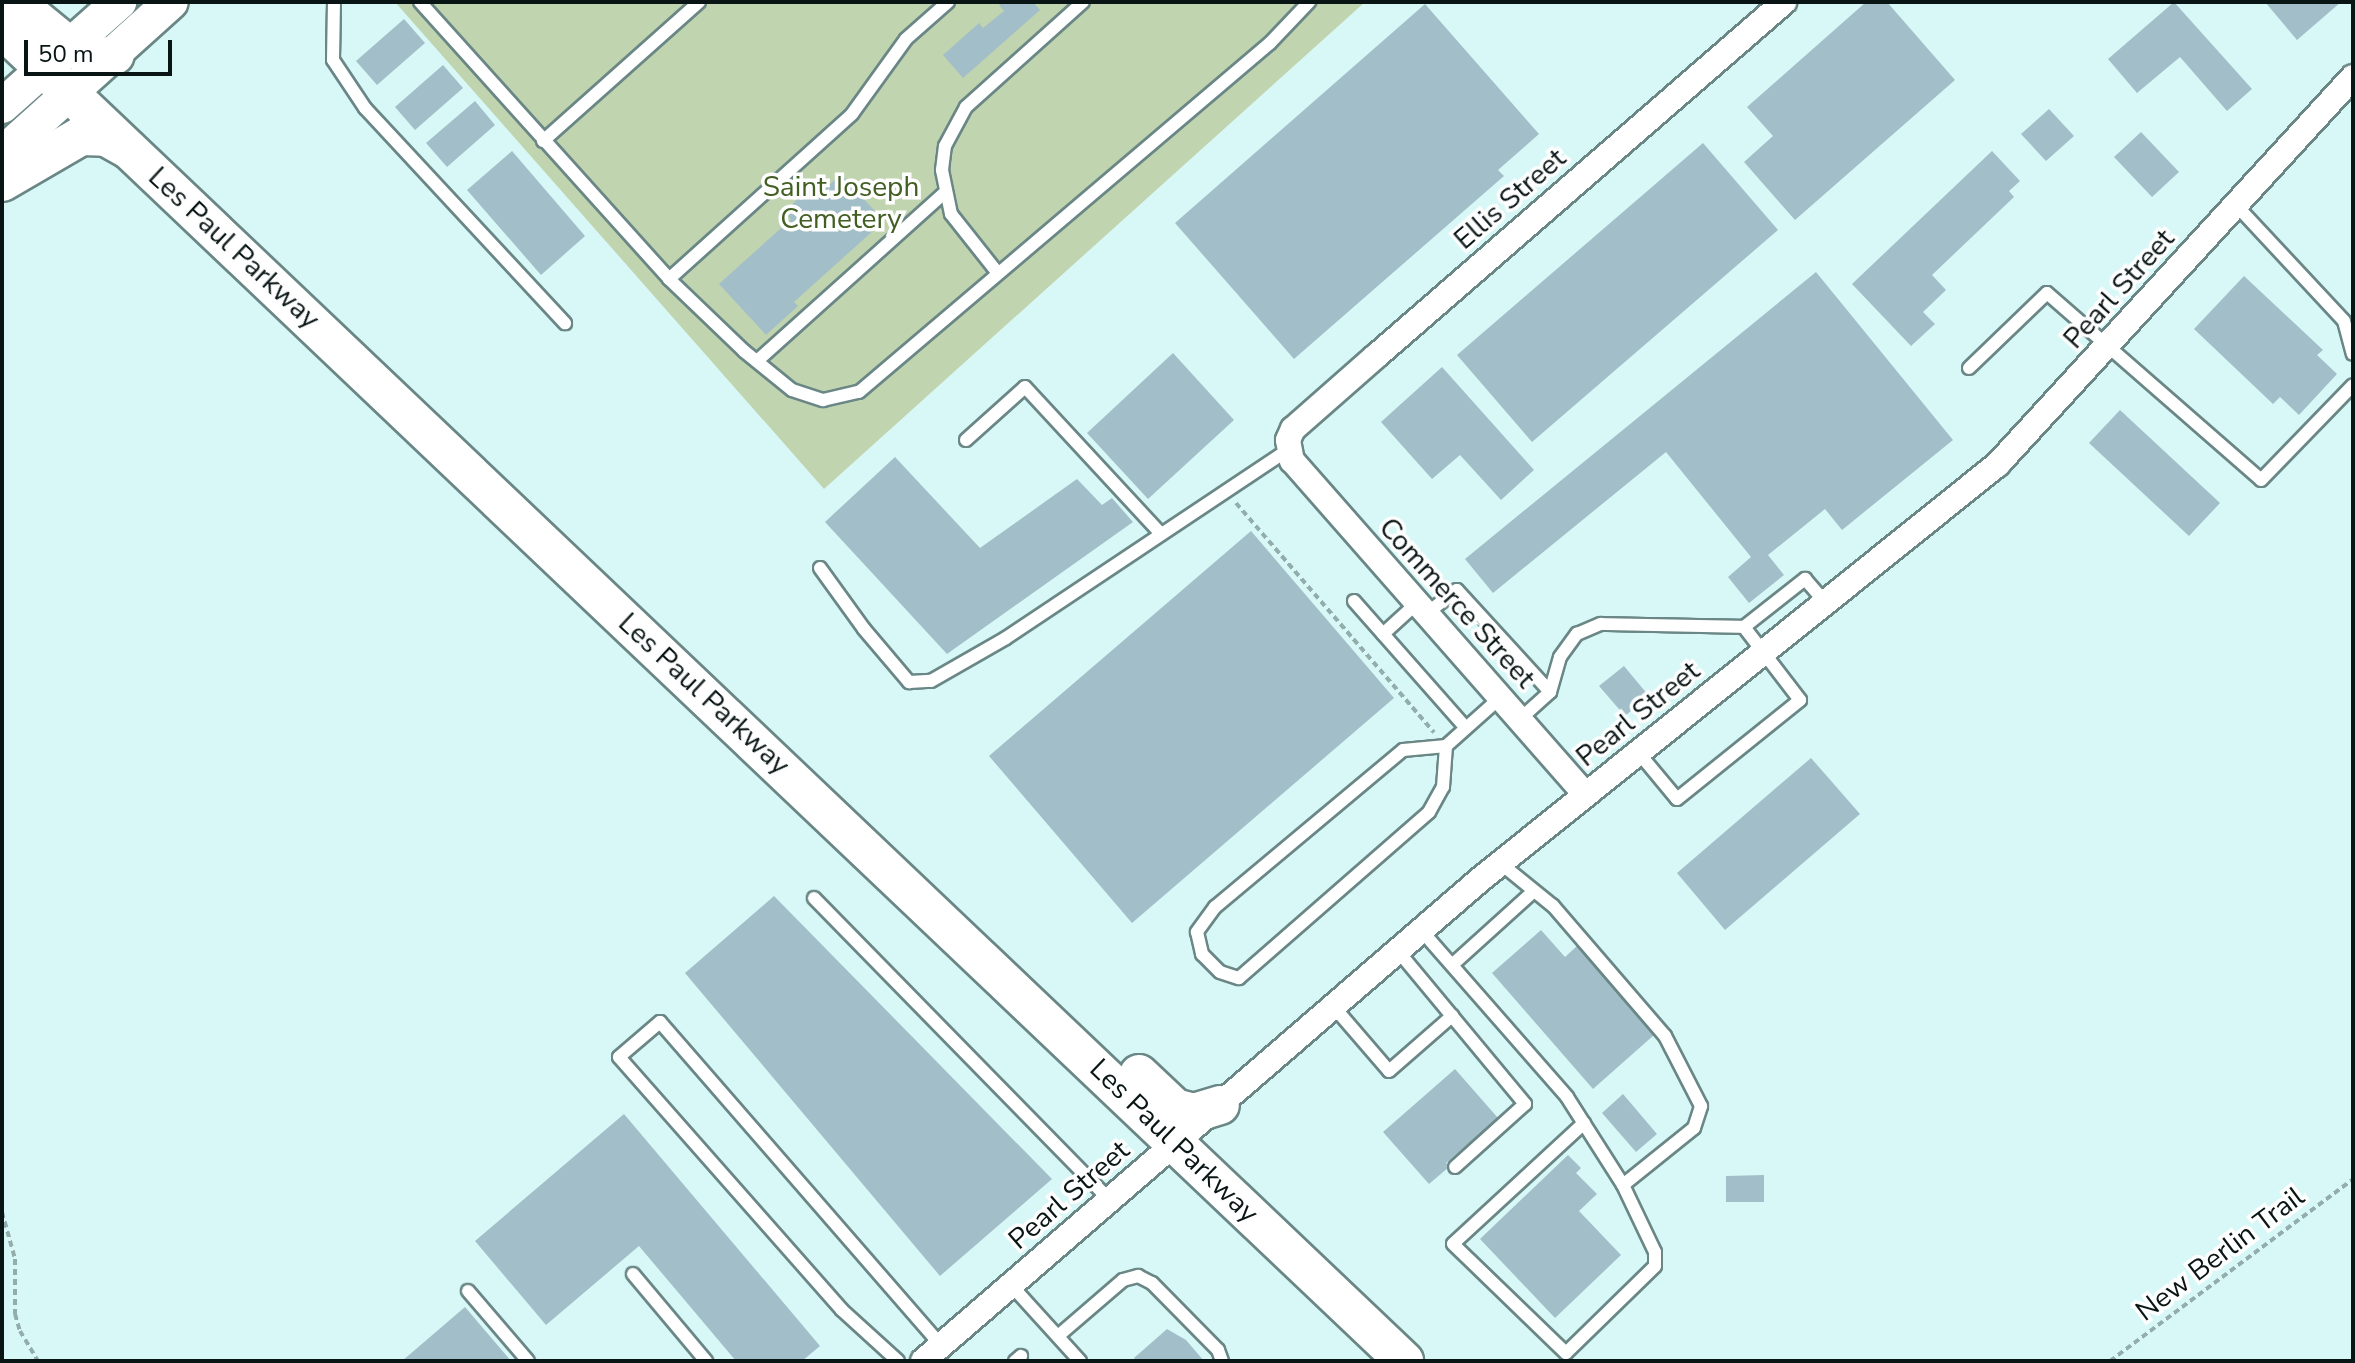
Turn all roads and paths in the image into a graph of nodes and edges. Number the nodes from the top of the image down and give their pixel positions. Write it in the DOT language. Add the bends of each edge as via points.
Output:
graph roads {
  1 [pos="15,2"];
  2 [pos="119,2"];
  3 [pos="171,2"];
  4 [pos="334,2"];
  5 [pos="420,2"];
  6 [pos="699,2"];
  7 [pos="948,2"];
  8 [pos="1083,2"];
  9 [pos="1309,2"];
  10 [pos="1784,2"];
  11 [pos="2,29"];
  12 [pos="77,59"];
  13 [pos="2350,88"];
  14 [pos="2,106"];
  15 [pos="543,141"];
  16 [pos="129,149"];
  17 [pos="2,154"];
  18 [pos="2,182"];
  19 [pos="944,193"];
  20 [pos="2236,205"];
  21 [pos="997,272"];
  22 [pos="669,279"];
  23 [pos="565,323"];
  24 [pos="2107,346"];
  25 [pos="2353,354"];
  26 [pos="757,361"];
  27 [pos="1969,368"];
  28 [pos="2353,385"];
  29 [pos="966,440"];
  30 [pos="1288,450"];
  31 [pos="1246,515"];
  32 [pos="1161,534"];
  33 [pos="820,568"];
  34 [pos="1354,601"];
  35 [pos="1825,602"];
  36 [pos="1422,609"];
  37 [pos="1744,627"];
  38 [pos="1383,634"];
  39 [pos="1763,651"];
  40 [pos="1550,692"];
  41 [pos="1501,697"];
  42 [pos="1520,719"];
  43 [pos="1466,728"];
  44 [pos="1446,746"];
  45 [pos="1638,752"];
  46 [pos="1585,794"];
  47 [pos="1500,863"];
  48 [pos="1534,891"];
  49 [pos="916,895"];
  50 [pos="814,898"];
  51 [pos="1421,930"];
  52 [pos="1398,951"];
  53 [pos="1452,965"];
  54 [pos="1334,1007"];
  55 [pos="1452,1016"];
  56 [pos="1220,1105"];
  57 [pos="1584,1123"];
  58 [pos="1175,1143"];
  59 [pos="1455,1167"];
  60 [pos="2353,1179"];
  61 [pos="1623,1185"];
  62 [pos="1110,1200"];
  63 [pos="2,1212"];
  64 [pos="633,1274"];
  65 [pos="1011,1285"];
  66 [pos="468,1291"];
  67 [pos="1058,1336"];
  68 [pos="932,1353"];
  69 [pos="38,1361"];
  70 [pos="528,1361"];
  71 [pos="706,1361"];
  72 [pos="898,1361"];
  73 [pos="1080,1361"];
  74 [pos="1222,1361"];
  75 [pos="1404,1361"];
  76 [pos="2110,1361"];
  1 -- 12 [label="main road"];
  2 -- 12 [label="main road"];
  3 -- 12 [label="main road"];
  4 -- 23 [label="lane" via="333,60 365,108"];
  5 -- 15 [label="lane"];
  6 -- 15 [label="lane"];
  7 -- 22 [label="lane" via="906,39 852,114"];
  8 -- 19 [label="lane" via="966,107 945,146"];
  9 -- 21 [label="lane" via="1270,43"];
  10 -- 30 [label="street, Ellis Street" via="1293,429"];
  11 -- 12 [label="main road, Les Paul Parkway"];
  12 -- 14 [label="main road"];
  12 -- 16 [label="main road, Les Paul Parkway"];
  12 -- 17 [label="main road"];
  13 -- 20 [label="street, Pearl Street"];
  15 -- 22 [label="lane"];
  16 -- 18 [label="main road" via="106,137 81,136"];
  16 -- 49 [label="main road, Les Paul Parkway"];
  19 -- 21 [label="lane" via="960,230"];
  19 -- 26 [label="lane"];
  20 -- 24 [label="street, Pearl Street"];
  20 -- 25 [label="lane" via="2344,321"];
  21 -- 26 [label="lane" via="859,392 823,400 807,397"];
  22 -- 26 [label="lane"];
  24 -- 27 [label="lane" via="2047,293"];
  24 -- 28 [label="lane" via="2261,480"];
  24 -- 35 [label="street, Pearl Street" via="1998,464"];
  29 -- 32 [label="lane" via="1025,387"];
  30 -- 32 [label="lane"];
  30 -- 36 [label="street, Commerce Street" via="1292,461"];
  31 -- 44 [label="path"];
  32 -- 33 [label="lane" via="1006,638 931,681 909,682"];
  34 -- 38 [label="lane"];
  35 -- 37 [label="lane" via="1805,579"];
  35 -- 39 [label="street, Pearl Street"];
  36 -- 38 [label="lane"];
  36 -- 40 [label="lane" via="1457,590"];
  36 -- 41 [label="street, Commerce Street"];
  37 -- 39 [label="lane"];
  37 -- 40 [label="lane" via="1601,624 1577,634 1560,657"];
  38 -- 43 [label="lane"];
  39 -- 45 [label="street, Pearl Street"];
  39 -- 45 [label="lane" via="1800,700 1677,799"];
  40 -- 42 [label="lane"];
  41 -- 42 [label="street, Commerce Street"];
  41 -- 43 [label="lane"];
  42 -- 46 [label="street, Commerce Street"];
  43 -- 44 [label="lane"];
  44 -- 44 [label="lane" via="1443,787 1429,812 1239,978 1220,972 1202,954 1197,932 1215,907 1403,750"];
  45 -- 46 [label="street, Pearl Street"];
  46 -- 47 [label="street, Pearl Street"];
  47 -- 48 [label="lane"];
  47 -- 51 [label="street, Pearl Street"];
  48 -- 53 [label="lane"];
  48 -- 61 [label="lane" via="1553,906 1665,1036 1701,1106 1694,1128"];
  49 -- 56 [label="main road" via="1030,971 1175,1108 1194,1113"];
  49 -- 58 [label="main road, Les Paul Parkway"];
  50 -- 62 [label="lane"];
  51 -- 52 [label="street, Pearl Street"];
  51 -- 53 [label="lane"];
  52 -- 54 [label="street, Pearl Street"];
  52 -- 55 [label="lane"];
  53 -- 57 [label="lane"];
  54 -- 55 [label="lane" via="1389,1071"];
  54 -- 56 [label="street, Pearl Street"];
  55 -- 59 [label="lane" via="1525,1104"];
  56 -- 58 [label="street, Pearl Street"];
  57 -- 61 [label="lane"];
  57 -- 61 [label="lane" via="1453,1244 1566,1353 1655,1266 1655,1252"];
  58 -- 62 [label="street, Pearl Street"];
  58 -- 75 [label="main road, Les Paul Parkway"];
  60 -- 76 [label="path, New Berlin Trail"];
  62 -- 65 [label="street, Pearl Street"];
  63 -- 69 [label="path" via="15,1259 15,1314"];
  64 -- 71 [label="lane"];
  65 -- 67 [label="lane"];
  65 -- 68 [label="street, Pearl Street"];
  66 -- 70 [label="lane"];
  67 -- 73 [label="lane"];
  67 -- 74 [label="lane" via="1123,1280 1138,1276 1152,1283 1218,1350"];
  68 -- 72 [label="lane" via="660,1022 619,1057 842,1310"];
}
